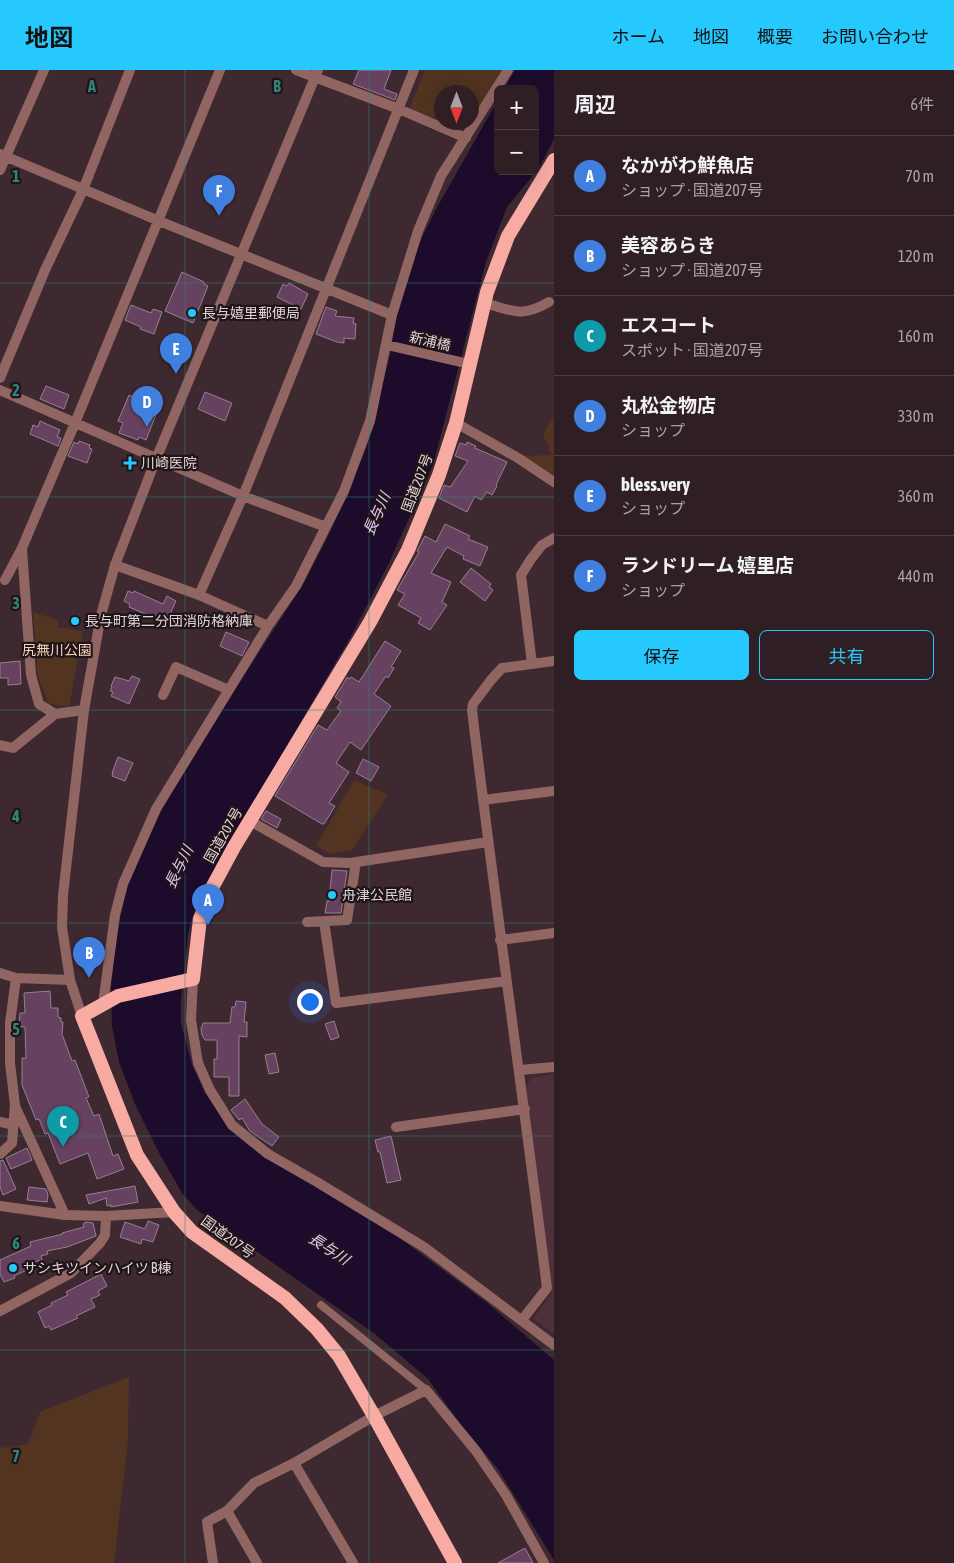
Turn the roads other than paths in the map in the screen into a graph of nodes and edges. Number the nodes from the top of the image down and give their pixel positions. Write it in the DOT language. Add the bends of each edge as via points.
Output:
graph roads {
  1 [pos="44,70"];
  2 [pos="130,70"];
  3 [pos="220,70"];
  4 [pos="296,70"];
  5 [pos="414,70"];
  6 [pos="508,70"];
  7 [pos="317,74"];
  8 [pos="399,109"];
  9 [pos="466,138"];
  10 [pos="3,155"];
  11 [pos="554,160"];
  12 [pos="0,170"];
  13 [pos="83,190"];
  14 [pos="159,221"];
  15 [pos="241,253"];
  16 [pos="327,287"];
  17 [pos="549,302"];
  18 [pos="485,303"];
  19 [pos="392,315"];
  20 [pos="389,345"];
  21 [pos="466,363"];
  22 [pos="0,378"];
  23 [pos="0,390"];
  24 [pos="75,423"];
  25 [pos="456,423"];
  26 [pos="156,459"];
  27 [pos="554,482"];
  28 [pos="243,496"];
  29 [pos="326,526"];
  30 [pos="554,538"];
  31 [pos="22,548"];
  32 [pos="116,565"];
  33 [pos="5,580"];
  34 [pos="199,595"];
  35 [pos="268,626"];
  36 [pos="554,661"];
  37 [pos="532,664"];
  38 [pos="229,690"];
  39 [pos="163,695"];
  40 [pos="84,710"];
  41 [pos="55,714"];
  42 [pos="0,745"];
  43 [pos="554,791"];
  44 [pos="483,800"];
  45 [pos="250,821"];
  46 [pos="488,842"];
  47 [pos="356,862"];
  48 [pos="308,922"];
  49 [pos="324,922"];
  50 [pos="554,932"];
  51 [pos="500,940"];
  52 [pos="0,973"];
  53 [pos="16,978"];
  54 [pos="70,980"];
  55 [pos="190,980"];
  56 [pos="506,981"];
  57 [pos="107,1002"];
  58 [pos="82,1016"];
  59 [pos="5,1063"];
  60 [pos="554,1067"];
  61 [pos="520,1070"];
  62 [pos="15,1105"];
  63 [pos="525,1109"];
  64 [pos="0,1122"];
  65 [pos="14,1125"];
  66 [pos="396,1127"];
  67 [pos="0,1154"];
  68 [pos="0,1206"];
  69 [pos="174,1212"];
  70 [pos="65,1214"];
  71 [pos="106,1216"];
  72 [pos="321,1305"];
  73 [pos="0,1311"];
  74 [pos="522,1320"];
  75 [pos="554,1345"];
  76 [pos="426,1390"];
  77 [pos="374,1416"];
  78 [pos="294,1463"];
  79 [pos="227,1511"];
  80 [pos="213,1563"];
  81 [pos="257,1563"];
  82 [pos="352,1563"];
  83 [pos="454,1563"];
  84 [pos="544,1563"];
  1 -- 10 [label="street"];
  2 -- 13 [label="street"];
  3 -- 14 [label="street"];
  4 -- 7 [label="street"];
  5 -- 8 [label="street"];
  6 -- 9 [label="street"];
  7 -- 8 [label="street"];
  7 -- 15 [label="street"];
  8 -- 9 [label="street"];
  8 -- 16 [label="street"];
  9 -- 19 [label="street" via="441,176 422,222"];
  10 -- 12 [label="street"];
  10 -- 13 [label="street"];
  11 -- 18 [label="highway, 国道207号" via="508,236"];
  13 -- 14 [label="street"];
  13 -- 22 [label="street"];
  14 -- 15 [label="street"];
  14 -- 24 [label="street"];
  15 -- 16 [label="street"];
  15 -- 26 [label="street"];
  16 -- 19 [label="street"];
  16 -- 28 [label="street"];
  17 -- 18 [label="street" via="529,312"];
  18 -- 21 [label="highway, 国道207号"];
  19 -- 20 [label="street"];
  20 -- 21 [label="street, 新浦橋"];
  20 -- 29 [label="street" via="370,420 344,491"];
  21 -- 25 [label="highway, 国道207号"];
  23 -- 24 [label="street"];
  24 -- 26 [label="street"];
  24 -- 31 [label="street"];
  25 -- 27 [label="street"];
  25 -- 45 [label="highway, 国道207号" via="408,550 370,622"];
  26 -- 28 [label="street"];
  26 -- 32 [label="street"];
  28 -- 29 [label="street"];
  28 -- 34 [label="street"];
  29 -- 35 [label="street" via="296,586"];
  30 -- 37 [label="street" via="542,545 521,575"];
  31 -- 33 [label="street"];
  31 -- 41 [label="street" via="30,675 39,704"];
  32 -- 34 [label="street"];
  32 -- 40 [label="street" via="101,616"];
  34 -- 35 [label="street"];
  35 -- 38 [label="street"];
  36 -- 37 [label="street"];
  37 -- 44 [label="street" via="502,668 473,704"];
  38 -- 39 [label="street" via="176,667"];
  38 -- 57 [label="street" via="156,809 123,884 115,915"];
  40 -- 41 [label="street"];
  40 -- 54 [label="street" via="63,895 62,927"];
  41 -- 42 [label="street" via="12,748"];
  43 -- 44 [label="street"];
  44 -- 46 [label="street"];
  45 -- 47 [label="street" via="323,862"];
  45 -- 55 [label="highway, 国道207号" via="213,886 200,919"];
  46 -- 47 [label="street"];
  46 -- 51 [label="street"];
  47 -- 49 [label="street" via="348,920"];
  48 -- 49 [label="street"];
  49 -- 56 [label="street" via="336,1004"];
  50 -- 51 [label="street"];
  51 -- 56 [label="street"];
  52 -- 53 [label="street"];
  53 -- 54 [label="street"];
  53 -- 59 [label="street"];
  54 -- 58 [label="street"];
  55 -- 57 [label="highway" via="130,992"];
  55 -- 74 [label="street" via="191,1020 198,1063 232,1125 268,1154 424,1247"];
  56 -- 61 [label="street"];
  57 -- 58 [label="highway"];
  58 -- 69 [label="highway, 国道207号" via="137,1155"];
  59 -- 62 [label="street"];
  60 -- 61 [label="street"];
  61 -- 63 [label="street"];
  62 -- 65 [label="street"];
  62 -- 70 [label="street"];
  63 -- 66 [label="street"];
  63 -- 74 [label="street" via="547,1288"];
  64 -- 65 [label="street"];
  65 -- 67 [label="street" via="12,1143"];
  68 -- 70 [label="street"];
  69 -- 71 [label="street"];
  69 -- 77 [label="highway, 国道207号" via="192,1232 285,1298 317,1329 339,1356"];
  70 -- 71 [label="street"];
  71 -- 73 [label="street" via="105,1235 72,1273"];
  72 -- 76 [label="street"];
  74 -- 75 [label="street"];
  76 -- 77 [label="street"];
  76 -- 84 [label="street" via="506,1495"];
  77 -- 78 [label="street"];
  77 -- 83 [label="highway, 国道207号"];
  78 -- 79 [label="street" via="254,1483"];
  78 -- 82 [label="street"];
  79 -- 80 [label="street" via="207,1522"];
  79 -- 81 [label="street"];
}
